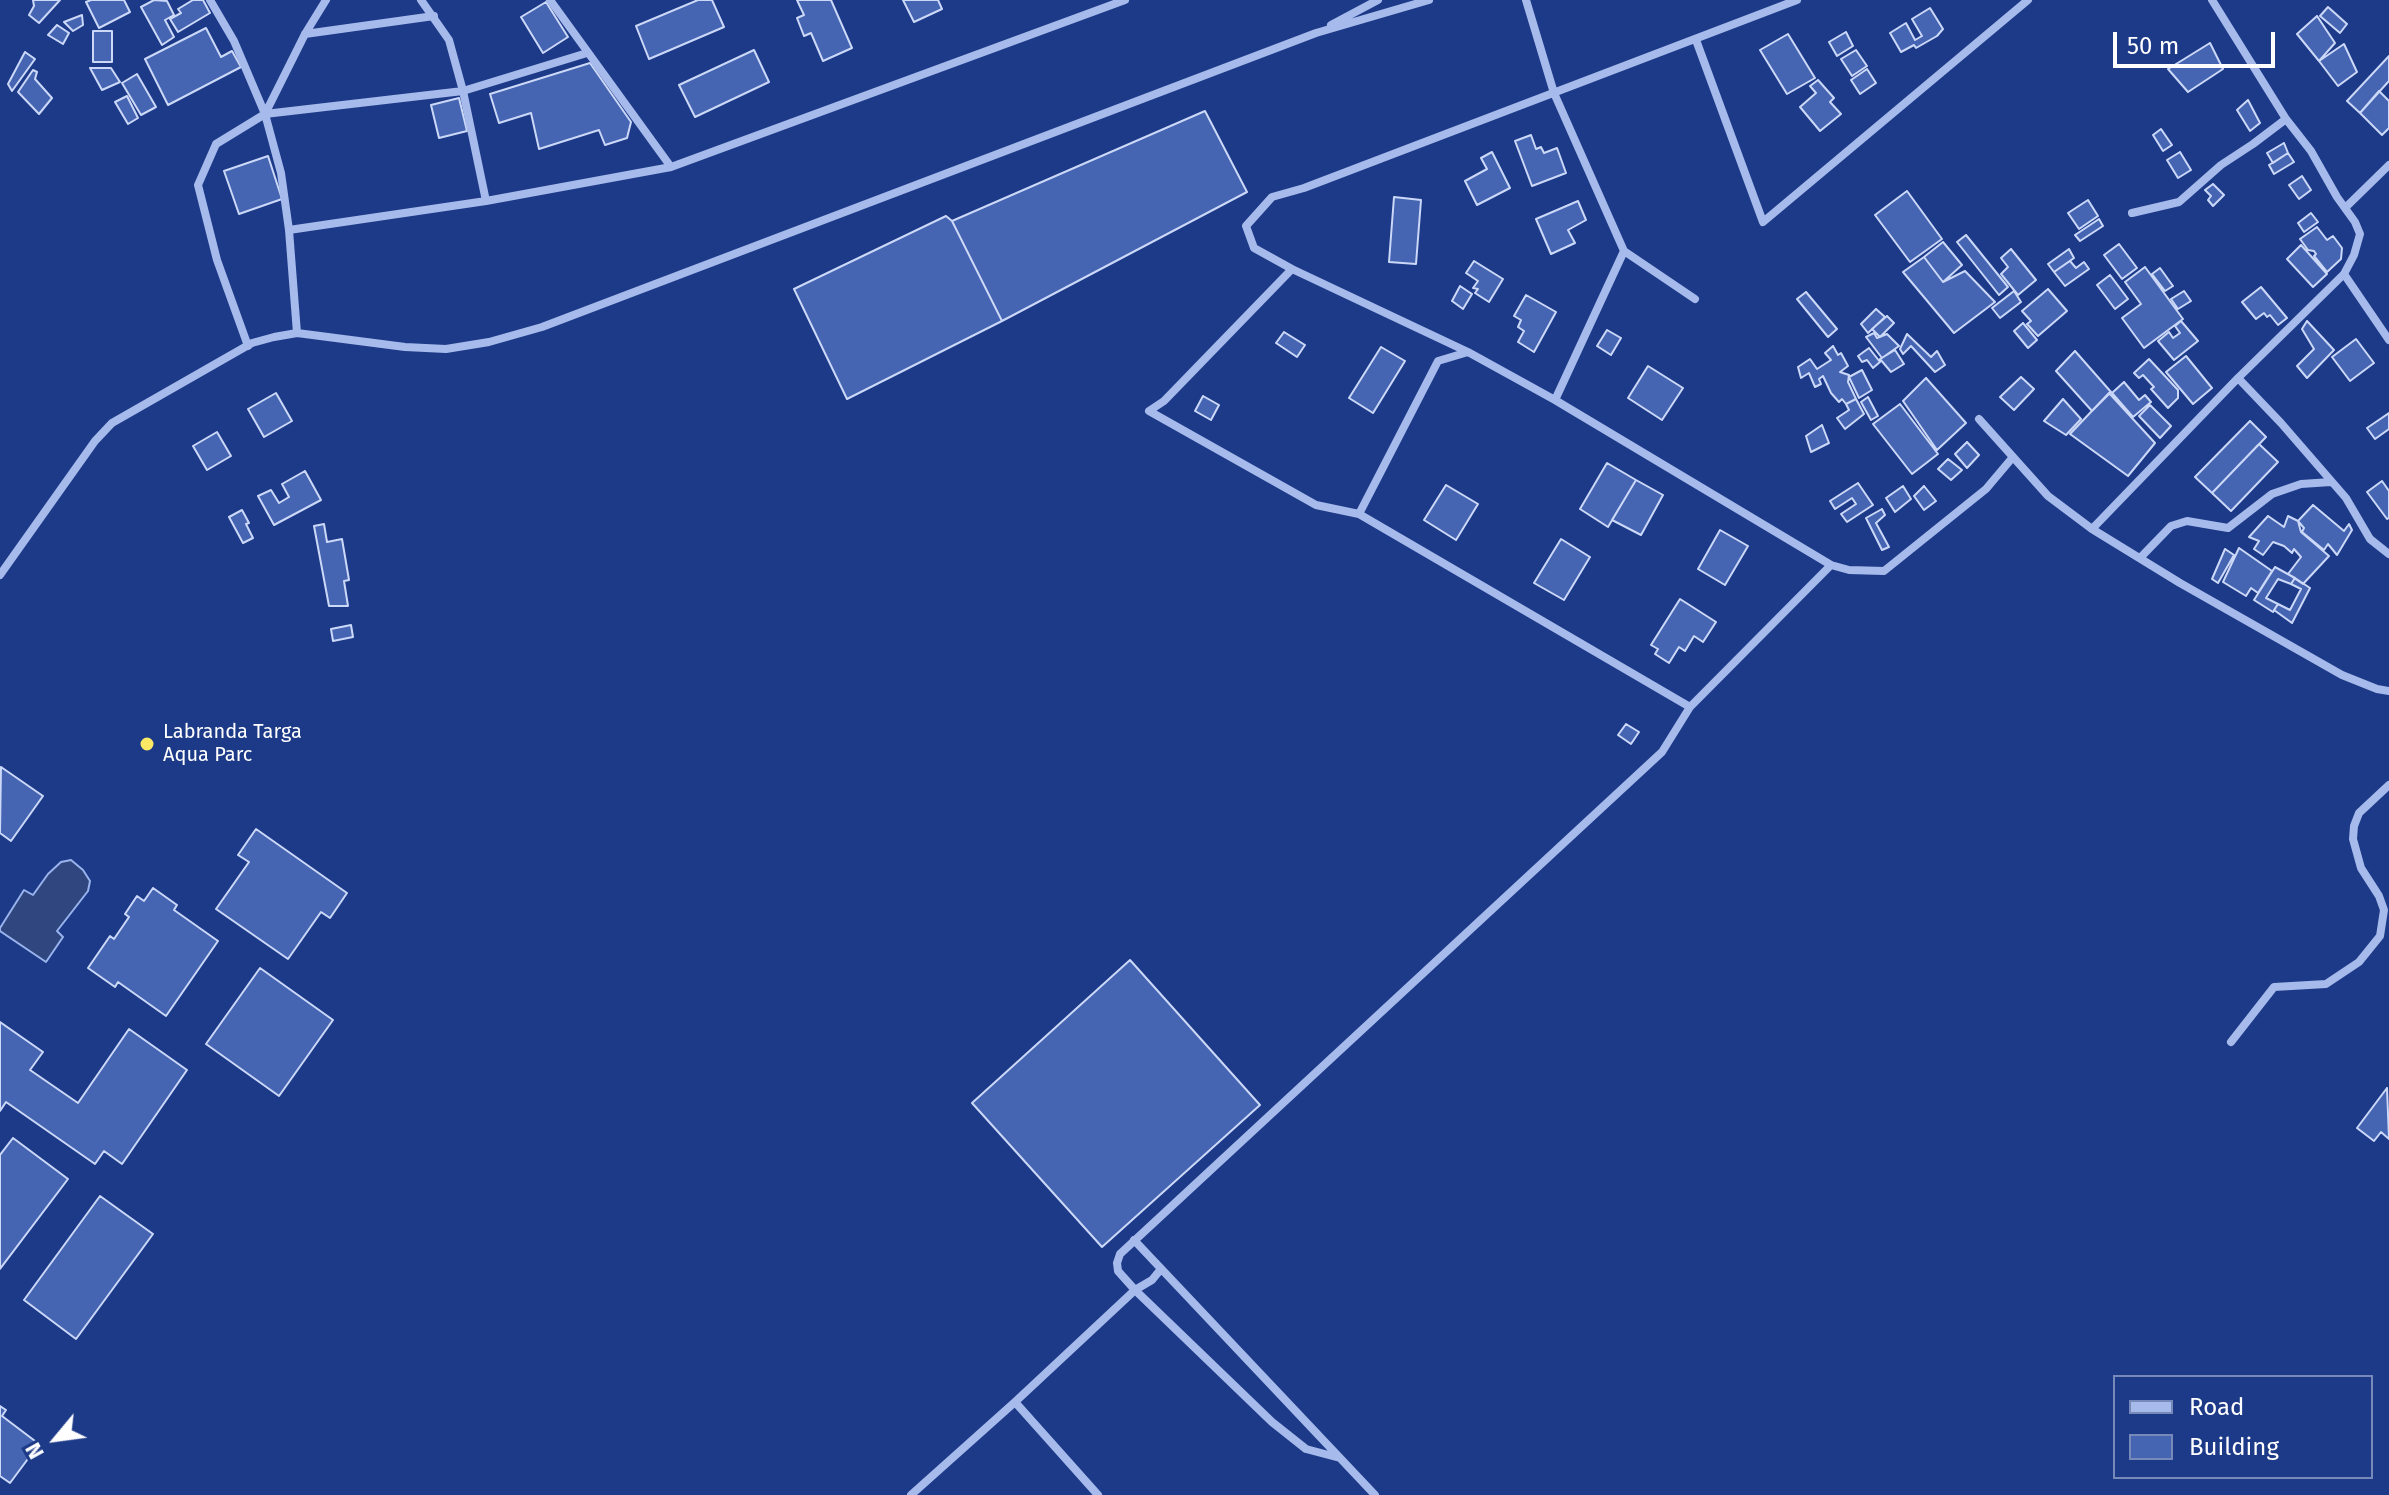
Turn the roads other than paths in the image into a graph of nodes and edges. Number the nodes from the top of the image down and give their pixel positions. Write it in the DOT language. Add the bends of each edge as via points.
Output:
graph roads {
  1 [pos="210,0"];
  2 [pos="326,0"];
  3 [pos="421,0"];
  4 [pos="550,0"];
  5 [pos="1125,0"];
  6 [pos="1378,0"];
  7 [pos="1429,0"];
  8 [pos="1526,0"];
  9 [pos="1797,0"];
  10 [pos="2028,0"];
  11 [pos="2212,0"];
  12 [pos="434,16"];
  13 [pos="1316,33"];
  14 [pos="305,34"];
  15 [pos="1696,40"];
  16 [pos="587,53"];
  17 [pos="463,91"];
  18 [pos="1554,93"];
  19 [pos="265,114"];
  20 [pos="2286,119"];
  21 [pos="2389,165"];
  22 [pos="671,167"];
  23 [pos="486,201"];
  24 [pos="2345,208"];
  25 [pos="2132,213"];
  26 [pos="289,230"];
  27 [pos="1624,251"];
  28 [pos="1292,269"];
  29 [pos="2344,274"];
  30 [pos="1695,299"];
  31 [pos="297,333"];
  32 [pos="2389,340"];
  33 [pos="248,346"];
  34 [pos="1468,352"];
  35 [pos="2238,378"];
  36 [pos="1555,400"];
  37 [pos="1979,419"];
  38 [pos="2013,457"];
  39 [pos="2331,482"];
  40 [pos="1359,514"];
  41 [pos="2092,529"];
  42 [pos="2389,554"];
  43 [pos="2140,558"];
  44 [pos="1831,565"];
  45 [pos="0,575"];
  46 [pos="2389,691"];
  47 [pos="1690,707"];
  48 [pos="2389,785"];
  49 [pos="2231,1042"];
  50 [pos="1134,1240"];
  51 [pos="1161,1269"];
  52 [pos="1135,1290"];
  53 [pos="1015,1402"];
  54 [pos="1340,1458"];
  55 [pos="911,1495"];
  56 [pos="1098,1495"];
  57 [pos="1375,1495"];
  1 -- 19 [label="street"];
  2 -- 14 [label="street"];
  3 -- 12 [label="street"];
  4 -- 16 [label="street"];
  5 -- 22 [label="street"];
  6 -- 13 [label="street"];
  7 -- 13 [label="street"];
  8 -- 18 [label="street"];
  9 -- 15 [label="street"];
  10 -- 15 [label="street" via="1763,222"];
  11 -- 20 [label="street"];
  12 -- 14 [label="street"];
  12 -- 17 [label="street" via="449,40"];
  13 -- 31 [label="street" via="542,327 446,349"];
  14 -- 19 [label="street"];
  15 -- 18 [label="street"];
  16 -- 17 [label="street"];
  16 -- 22 [label="street"];
  17 -- 19 [label="street"];
  17 -- 23 [label="street"];
  18 -- 27 [label="street"];
  18 -- 28 [label="street" via="1272,197 1246,226 1254,248"];
  19 -- 26 [label="street"];
  19 -- 33 [label="street" via="216,144 198,185 217,260"];
  20 -- 24 [label="street"];
  20 -- 25 [label="street" via="2179,202"];
  21 -- 24 [label="street"];
  22 -- 23 [label="street"];
  23 -- 26 [label="street"];
  24 -- 29 [label="street" via="2360,234"];
  26 -- 31 [label="street"];
  27 -- 30 [label="street"];
  27 -- 36 [label="street"];
  28 -- 34 [label="street"];
  28 -- 40 [label="street" via="1149,411 1316,505"];
  29 -- 32 [label="street"];
  29 -- 35 [label="street"];
  31 -- 33 [label="street"];
  33 -- 45 [label="street" via="112,423"];
  34 -- 36 [label="street"];
  34 -- 40 [label="street" via="1438,361"];
  35 -- 39 [label="street"];
  35 -- 41 [label="street"];
  36 -- 44 [label="street"];
  37 -- 38 [label="street"];
  38 -- 41 [label="street" via="2048,496"];
  38 -- 44 [label="street" via="1986,489 1884,571"];
  39 -- 42 [label="street" via="2370,539"];
  39 -- 43 [label="street" via="2301,484 2272,494 2228,528 2187,521 2171,526"];
  40 -- 47 [label="street"];
  41 -- 43 [label="street"];
  43 -- 46 [label="street" via="2342,675"];
  44 -- 47 [label="street"];
  47 -- 50 [label="street" via="1662,752"];
  48 -- 49 [label="street" via="2359,813 2353,839 2361,868 2384,910 2380,936 2359,962 2326,984 2274,987"];
  50 -- 51 [label="street"];
  50 -- 52 [label="street" via="1117,1263"];
  51 -- 52 [label="street"];
  51 -- 54 [label="street"];
  52 -- 53 [label="street"];
  52 -- 54 [label="street" via="1272,1422 1306,1449"];
  53 -- 55 [label="street"];
  53 -- 56 [label="street"];
  54 -- 57 [label="street"];
}
